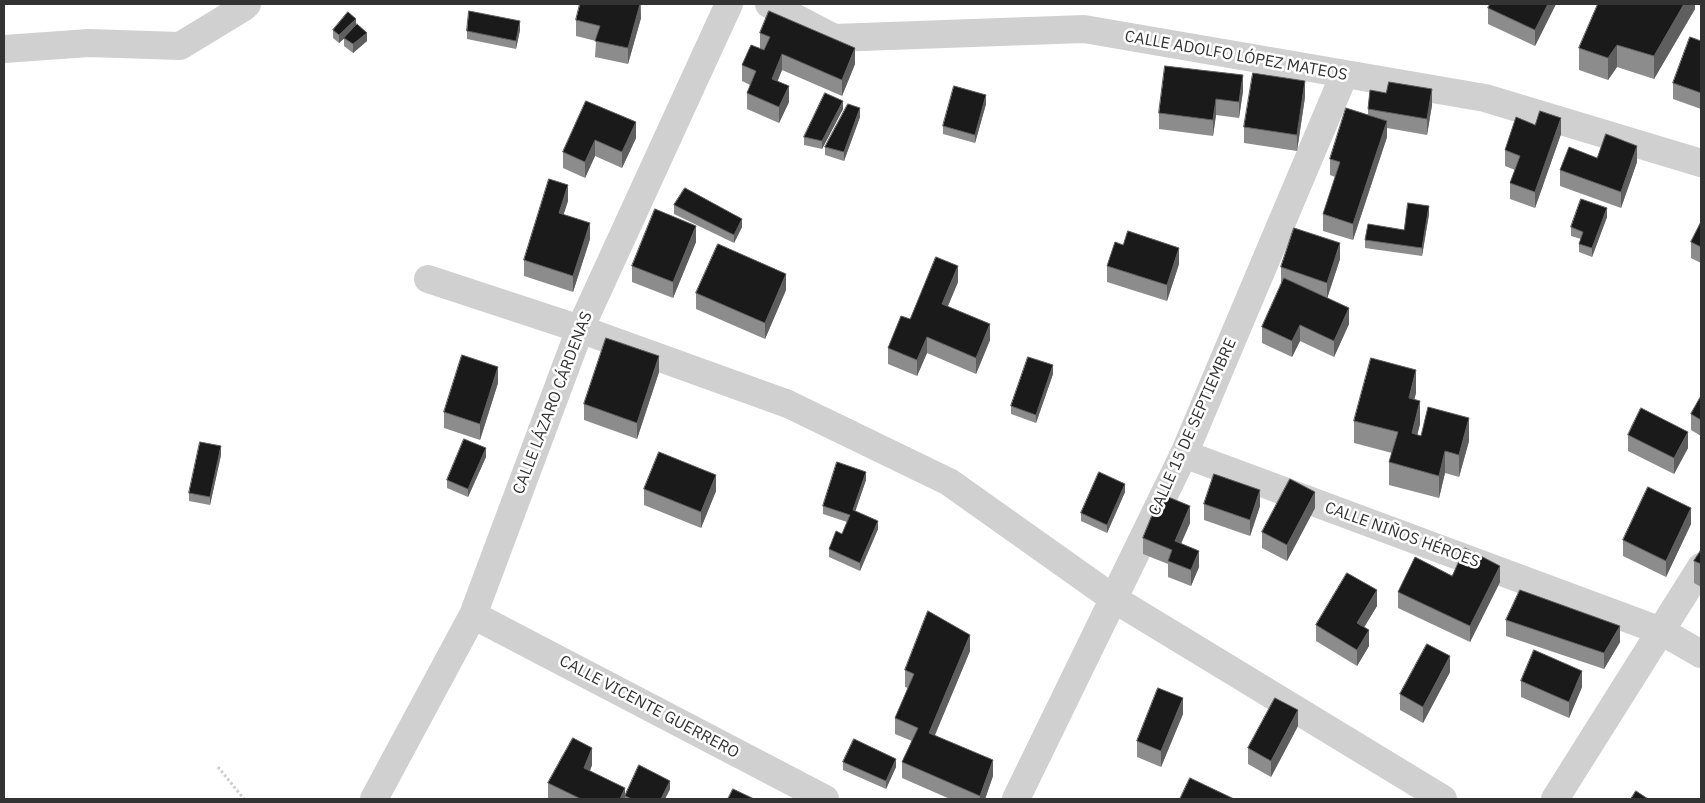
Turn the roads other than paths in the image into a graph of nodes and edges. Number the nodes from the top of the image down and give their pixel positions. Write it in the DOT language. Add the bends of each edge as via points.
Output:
graph roads {
  1 [pos="247,4"];
  2 [pos="729,4"];
  3 [pos="769,4"];
  4 [pos="4,49"];
  5 [pos="1344,75"];
  6 [pos="1701,163"];
  7 [pos="428,279"];
  8 [pos="580,329"];
  9 [pos="1184,454"];
  10 [pos="1701,567"];
  11 [pos="1114,598"];
  12 [pos="473,614"];
  13 [pos="1661,631"];
  14 [pos="1701,654"];
  15 [pos="374,799"];
  16 [pos="826,799"];
  17 [pos="1016,799"];
  18 [pos="1443,799"];
  19 [pos="1555,799"];
  1 -- 4 [label="street" via="180,46 89,42"];
  2 -- 8 [label="street, CALLE LÁZARO CÁRDENAS"];
  3 -- 5 [label="street, CALLE ADOLFO LÓPEZ MATEOS" via="834,38 1084,29"];
  5 -- 6 [label="street, CALLE ADOLFO LÓPEZ MATEOS" via="1484,98"];
  5 -- 9 [label="street, CALLE 15 DE SEPTIEMBRE"];
  7 -- 8 [label="street"];
  8 -- 11 [label="street" via="788,404 949,482"];
  8 -- 12 [label="street, CALLE LÁZARO CÁRDENAS"];
  9 -- 11 [label="street, CALLE 15 DE SEPTIEMBRE"];
  9 -- 13 [label="street, CALLE NIÑOS HÉROES"];
  10 -- 13 [label="street"];
  11 -- 17 [label="street, CALLE 15 DE SEPTIEMBRE"];
  11 -- 18 [label="street"];
  12 -- 15 [label="street, CALLE LÁZARO CÁRDENAS"];
  12 -- 16 [label="street, CALLE VICENTE GUERRERO"];
  13 -- 14 [label="street, CALLE NIÑOS HÉROES"];
  13 -- 19 [label="street"];
}
